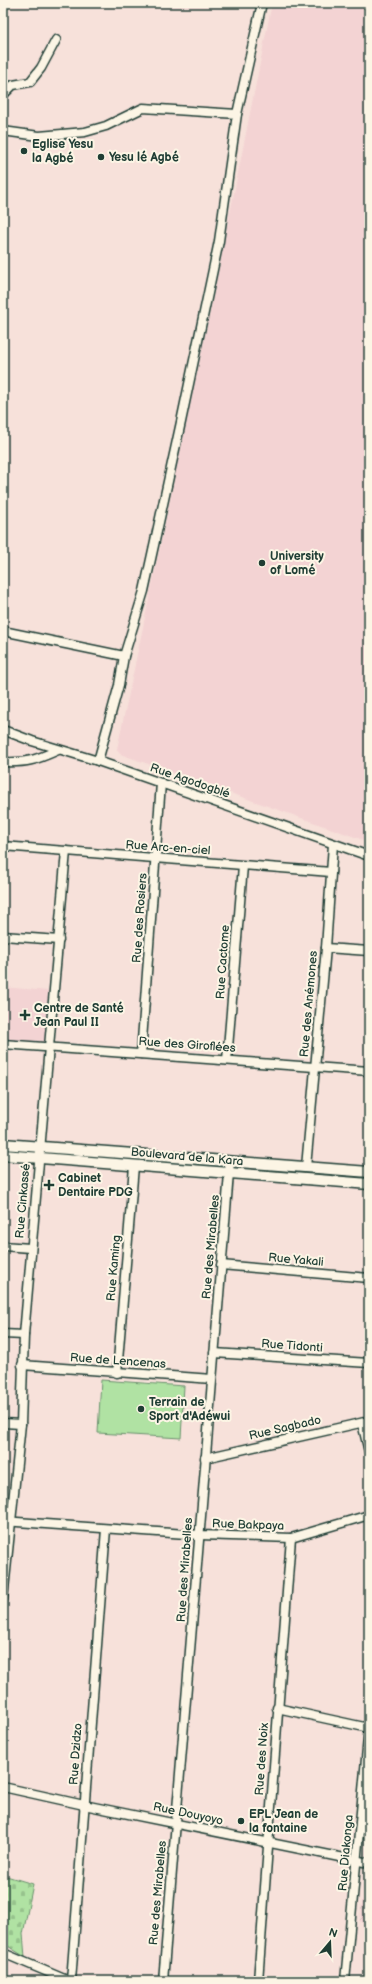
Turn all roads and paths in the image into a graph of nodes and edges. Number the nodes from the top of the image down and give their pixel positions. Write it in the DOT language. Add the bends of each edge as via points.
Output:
graph roads {
  1 [pos="262,3"];
  2 [pos="56,40"];
  3 [pos="3,95"];
  4 [pos="237,114"];
  5 [pos="3,131"];
  6 [pos="3,631"];
  7 [pos="124,656"];
  8 [pos="3,730"];
  9 [pos="58,750"];
  10 [pos="98,761"];
  11 [pos="3,762"];
  12 [pos="161,783"];
  13 [pos="333,844"];
  14 [pos="3,846"];
  15 [pos="66,851"];
  16 [pos="369,856"];
  17 [pos="156,860"];
  18 [pos="243,866"];
  19 [pos="331,872"];
  20 [pos="3,936"];
  21 [pos="59,940"];
  22 [pos="326,948"];
  23 [pos="369,951"];
  24 [pos="3,1044"];
  25 [pos="49,1047"];
  26 [pos="141,1054"];
  27 [pos="227,1060"];
  28 [pos="316,1067"];
  29 [pos="369,1071"];
  30 [pos="3,1144"];
  31 [pos="41,1144"];
  32 [pos="3,1154"];
  33 [pos="38,1158"];
  34 [pos="230,1161"];
  35 [pos="134,1166"];
  36 [pos="306,1167"];
  37 [pos="369,1172"];
  38 [pos="229,1173"];
  39 [pos="369,1184"];
  40 [pos="3,1246"];
  41 [pos="30,1248"];
  42 [pos="221,1265"];
  43 [pos="369,1278"];
  44 [pos="3,1334"];
  45 [pos="24,1335"];
  46 [pos="214,1353"];
  47 [pos="369,1363"];
  48 [pos="22,1365"];
  49 [pos="117,1373"];
  50 [pos="212,1379"];
  51 [pos="365,1422"];
  52 [pos="3,1423"];
  53 [pos="21,1424"];
  54 [pos="369,1452"];
  55 [pos="206,1458"];
  56 [pos="369,1515"];
  57 [pos="6,1522"];
  58 [pos="106,1529"];
  59 [pos="200,1536"];
  60 [pos="291,1538"];
  61 [pos="3,1600"];
  62 [pos="277,1708"];
  63 [pos="369,1728"];
  64 [pos="3,1787"];
  65 [pos="84,1805"];
  66 [pos="176,1823"];
  67 [pos="268,1843"];
  68 [pos="357,1860"];
  69 [pos="369,1863"];
  70 [pos="3,1953"];
  71 [pos="70,1981"];
  72 [pos="163,1981"];
  73 [pos="258,1981"];
  74 [pos="346,1981"];
  1 -- 4 [label="street"];
  2 -- 3 [label="street" via="30,82 13,85"];
  4 -- 5 [label="street" via="143,108 106,126 85,132 39,136"];
  4 -- 7 [label="street" via="219,241 144,592"];
  6 -- 7 [label="street"];
  7 -- 10 [label="street" via="119,686"];
  8 -- 9 [label="street, Rue Agodogblé"];
  9 -- 10 [label="street, Rue Agodogblé"];
  9 -- 11 [label="street" via="23,763"];
  10 -- 12 [label="street, Rue Agodogblé"];
  12 -- 13 [label="street, Rue Agodogblé"];
  12 -- 17 [label="street, Rue des Rosiers"];
  13 -- 16 [label="street, Rue Agodogblé"];
  13 -- 19 [label="street, Rue des Anémones"];
  14 -- 15 [label="street, Rue Arc-en-ciel"];
  15 -- 17 [label="street, Rue Arc-en-ciel"];
  15 -- 21 [label="street, Rue Cinkassé"];
  17 -- 18 [label="street, Rue Arc-en-ciel"];
  17 -- 26 [label="street, Rue des Rosiers"];
  18 -- 19 [label="street, Rue Arc-en-ciel"];
  18 -- 27 [label="street, Rue Cactome"];
  19 -- 22 [label="street, Rue des Anémones"];
  20 -- 21 [label="street"];
  21 -- 25 [label="street, Rue Cinkassé"];
  22 -- 23 [label="street"];
  22 -- 28 [label="street, Rue des Anémones"];
  24 -- 25 [label="street, Rue des Giroflées"];
  25 -- 26 [label="street, Rue des Giroflées"];
  25 -- 31 [label="street, Rue Cinkassé"];
  26 -- 27 [label="street, Rue des Giroflées"];
  27 -- 28 [label="street, Rue des Giroflées"];
  28 -- 29 [label="street, Rue des Giroflées"];
  28 -- 36 [label="street, Rue des Anémones"];
  30 -- 31 [label="main road, Boulevard de la Kara"];
  31 -- 33 [label="street, Rue Cinkassé"];
  31 -- 34 [label="main road, Boulevard de la Kara"];
  32 -- 33 [label="main road, Boulevard de la Kara"];
  33 -- 35 [label="main road, Boulevard de la Kara"];
  33 -- 41 [label="street, Rue Cinkassé"];
  34 -- 36 [label="main road, Boulevard de la Kara"];
  34 -- 38 [label="street, Rue des Mirabelles"];
  35 -- 38 [label="main road, Boulevard de la Kara"];
  35 -- 49 [label="street, Rue Kaming"];
  36 -- 37 [label="main road, Boulevard de la Kara"];
  38 -- 39 [label="main road, Boulevard de la Kara"];
  38 -- 42 [label="street, Rue des Mirabelles"];
  40 -- 41 [label="street"];
  41 -- 45 [label="street, Rue Cinkassé"];
  42 -- 43 [label="street, Rue Yakali"];
  42 -- 46 [label="street, Rue des Mirabelles"];
  44 -- 45 [label="street"];
  45 -- 48 [label="street, Rue Cinkassé"];
  46 -- 47 [label="street, Rue Tidonti"];
  46 -- 50 [label="street, Rue des Mirabelles"];
  48 -- 49 [label="street, Rue de Lencenas"];
  48 -- 53 [label="street, Rue Cinkassé"];
  49 -- 50 [label="street, Rue de Lencenas"];
  50 -- 55 [label="street, Rue des Mirabelles"];
  51 -- 54 [label="street"];
  51 -- 55 [label="street, Rue Sagbado"];
  52 -- 53 [label="street"];
  53 -- 57 [label="street, Rue Cinkassé"];
  55 -- 59 [label="street, Rue des Mirabelles"];
  56 -- 60 [label="street, Rue Bakpaya"];
  57 -- 58 [label="street, Rue Bakpaya"];
  57 -- 61 [label="street, Rue Cinkassé"];
  58 -- 59 [label="street, Rue Bakpaya"];
  58 -- 65 [label="street, Rue Dzidzo"];
  59 -- 60 [label="street, Rue Bakpaya"];
  59 -- 66 [label="street, Rue des Mirabelles"];
  60 -- 62 [label="street, Rue des Noix"];
  62 -- 63 [label="street"];
  62 -- 67 [label="street, Rue des Noix"];
  63 -- 68 [label="street, Rue Diakonga"];
  64 -- 65 [label="street, Rue Douyoyo"];
  65 -- 66 [label="street, Rue Douyoyo"];
  65 -- 71 [label="street, Rue Dzidzo"];
  66 -- 67 [label="street, Rue Douyoyo"];
  66 -- 72 [label="street, Rue des Mirabelles"];
  67 -- 68 [label="street, Rue Douyoyo"];
  67 -- 73 [label="street, Rue des Noix"];
  68 -- 69 [label="street, Rue Douyoyo"];
  68 -- 74 [label="street, Rue Diakonga"];
  70 -- 71 [label="street"];
}
